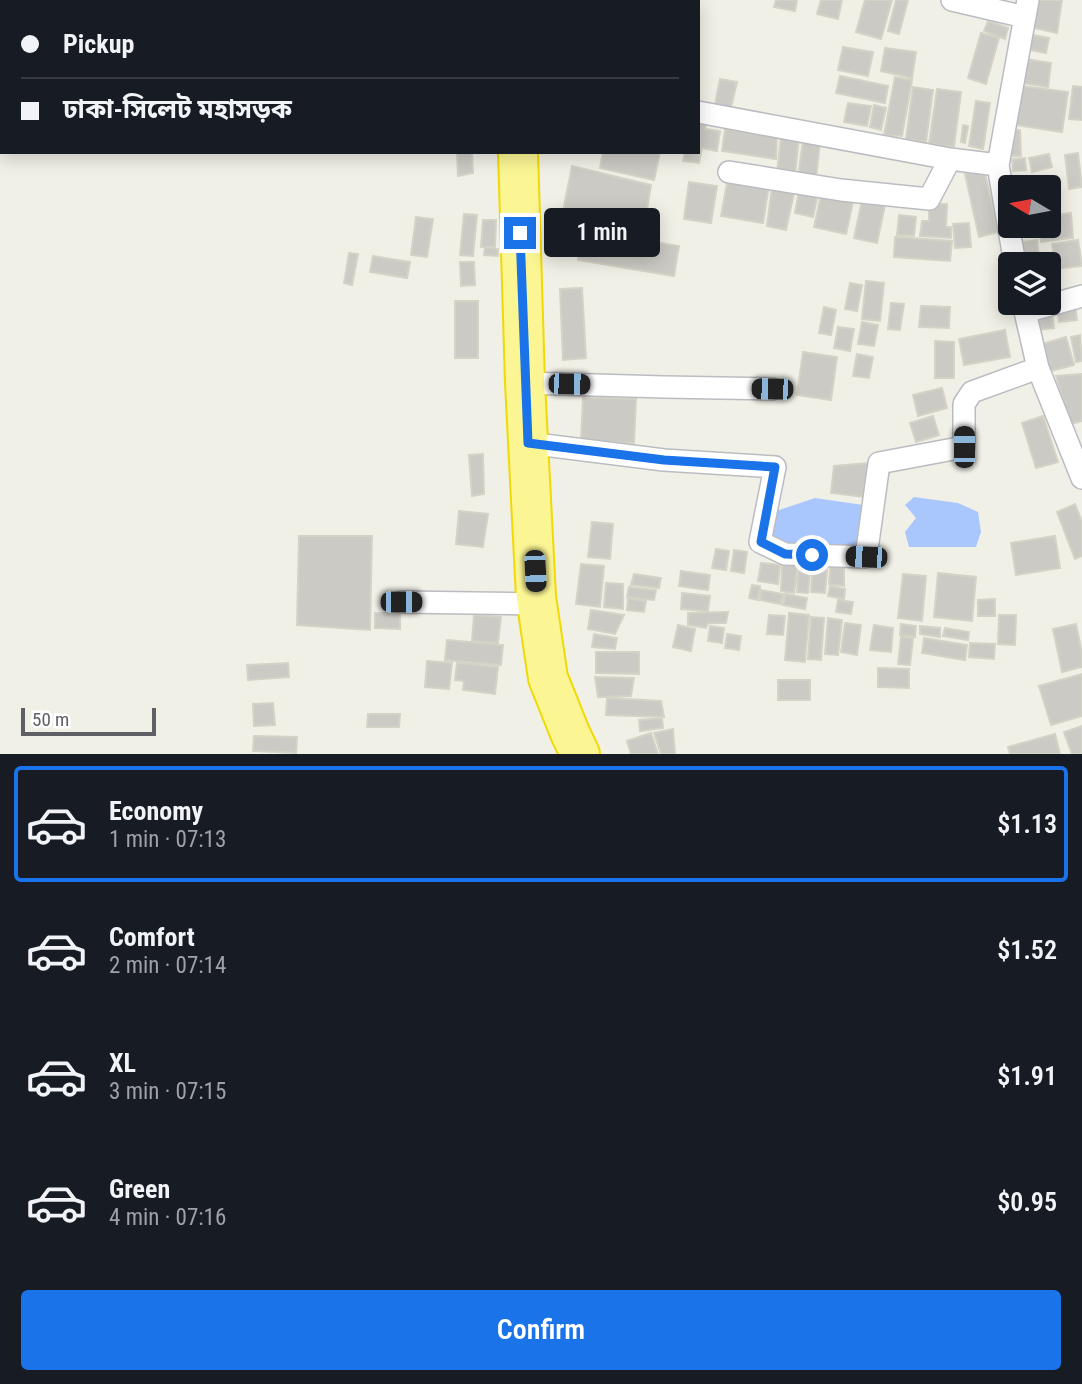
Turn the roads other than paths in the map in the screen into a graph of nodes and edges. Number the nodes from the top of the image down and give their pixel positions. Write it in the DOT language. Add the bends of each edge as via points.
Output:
graph roads {
  1 [pos="952,0"];
  2 [pos="1027,8"];
  3 [pos="700,112"];
  4 [pos="518,154"];
  5 [pos="950,159"];
  6 [pos="998,165"];
  7 [pos="729,172"];
  8 [pos="1013,252"];
  9 [pos="1082,296"];
  10 [pos="1061,300"];
  11 [pos="1026,315"];
  12 [pos="1038,368"];
  13 [pos="525,383"];
  14 [pos="772,389"];
  15 [pos="528,443"];
  16 [pos="1082,478"];
  17 [pos="401,602"];
  18 [pos="537,604"];
  19 [pos="580,754"];
  1 -- 2 [label="street"];
  2 -- 6 [label="street"];
  3 -- 5 [label="street"];
  4 -- 13 [label="highway"];
  5 -- 6 [label="street"];
  5 -- 7 [label="street" via="929,199"];
  6 -- 8 [label="street"];
  9 -- 10 [label="street"];
  11 -- 12 [label="street"];
  12 -- 15 [label="street" via="972,392 964,404 964,447 879,463 866,557 785,554 761,542 775,467 664,460"];
  12 -- 16 [label="street"];
  13 -- 14 [label="street"];
  13 -- 15 [label="highway"];
  15 -- 18 [label="highway"];
  17 -- 18 [label="street"];
  18 -- 19 [label="highway" via="548,678"];
}
